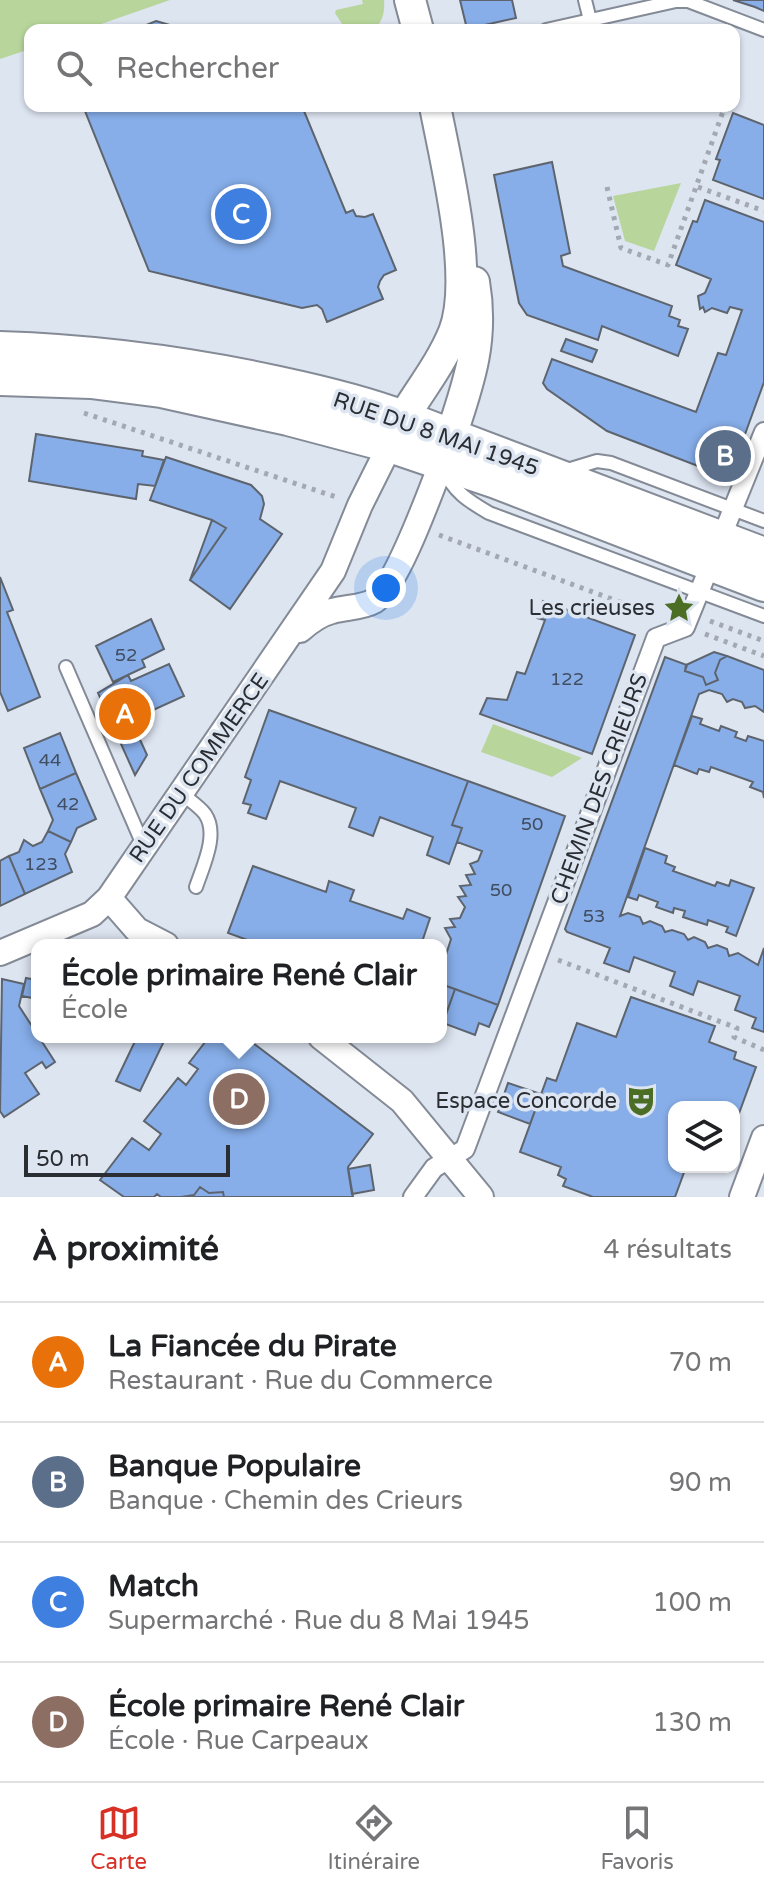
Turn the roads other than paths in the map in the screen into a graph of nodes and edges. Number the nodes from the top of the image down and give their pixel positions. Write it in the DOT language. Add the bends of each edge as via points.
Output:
graph roads {
  1 [pos="410,0"];
  2 [pos="416,0"];
  3 [pos="585,0"];
  4 [pos="629,5"];
  5 [pos="590,20"];
  6 [pos="417,24"];
  7 [pos="418,24"];
  8 [pos="572,24"];
  9 [pos="764,30"];
  10 [pos="436,112"];
  11 [pos="457,222"];
  12 [pos="0,349"];
  13 [pos="0,378"];
  14 [pos="397,431"];
  15 [pos="764,432"];
  16 [pos="446,449"];
  17 [pos="764,521"];
  18 [pos="716,551"];
  19 [pos="764,555"];
  20 [pos="764,584"];
  21 [pos="764,616"];
  22 [pos="288,638"];
  23 [pos="66,667"];
  24 [pos="181,793"];
  25 [pos="144,847"];
  26 [pos="196,887"];
  27 [pos="109,898"];
  28 [pos="33,939"];
  29 [pos="154,939"];
  30 [pos="31,940"];
  31 [pos="0,953"];
  32 [pos="329,1043"];
  33 [pos="764,1138"];
  34 [pos="449,1158"];
  35 [pos="413,1197"];
  36 [pos="481,1197"];
  37 [pos="742,1197"];
  1 -- 6 [label="street"];
  2 -- 7 [label="street"];
  3 -- 5 [label="lane"];
  4 -- 5 [label="lane"];
  4 -- 9 [label="lane" via="688,1"];
  5 -- 8 [label="lane"];
  10 -- 11 [label="street"];
  11 -- 14 [label="street" via="457,321"];
  11 -- 16 [label="street" via="473,273 478,336 476,358"];
  12 -- 14 [label="main road, RUE DU 8 MAI 1945" via="108,355 201,368 312,391"];
  13 -- 14 [label="main road, RUE DU 8 MAI 1945" via="161,390 288,418"];
  14 -- 16 [label="main road, RUE DU 8 MAI 1945"];
  14 -- 22 [label="street, RUE DU COMMERCE" via="333,571"];
  15 -- 18 [label="street, CHEMIN DES CRIEURS"];
  16 -- 18 [label="main road, RUE DU 8 MAI 1945"];
  16 -- 18 [label="main road, RUE DU 8 MAI 1945" via="552,475"];
  16 -- 22 [label="street, RUE DU COMMERCE" via="384,592 367,604 329,611"];
  17 -- 18 [label="lane"];
  18 -- 19 [label="main road, RUE DU 8 MAI 1945"];
  18 -- 20 [label="main road, RUE DU 8 MAI 1945"];
  18 -- 21 [label="lane"];
  18 -- 34 [label="street, CHEMIN DES CRIEURS" via="685,627 656,638 465,1149"];
  22 -- 24 [label="street, RUE DU COMMERCE"];
  23 -- 25 [label="lane"];
  24 -- 25 [label="street, RUE DU COMMERCE"];
  24 -- 26 [label="lane" via="209,822 210,843"];
  25 -- 27 [label="street, RUE DU COMMERCE"];
  27 -- 28 [label="street" via="92,914"];
  27 -- 29 [label="street" via="137,930"];
  30 -- 31 [label="street"];
  32 -- 34 [label="street" via="402,1101"];
  33 -- 37 [label="street"];
  34 -- 35 [label="street, CHEMIN DES CRIEURS" via="434,1168"];
  34 -- 36 [label="street"];
}
